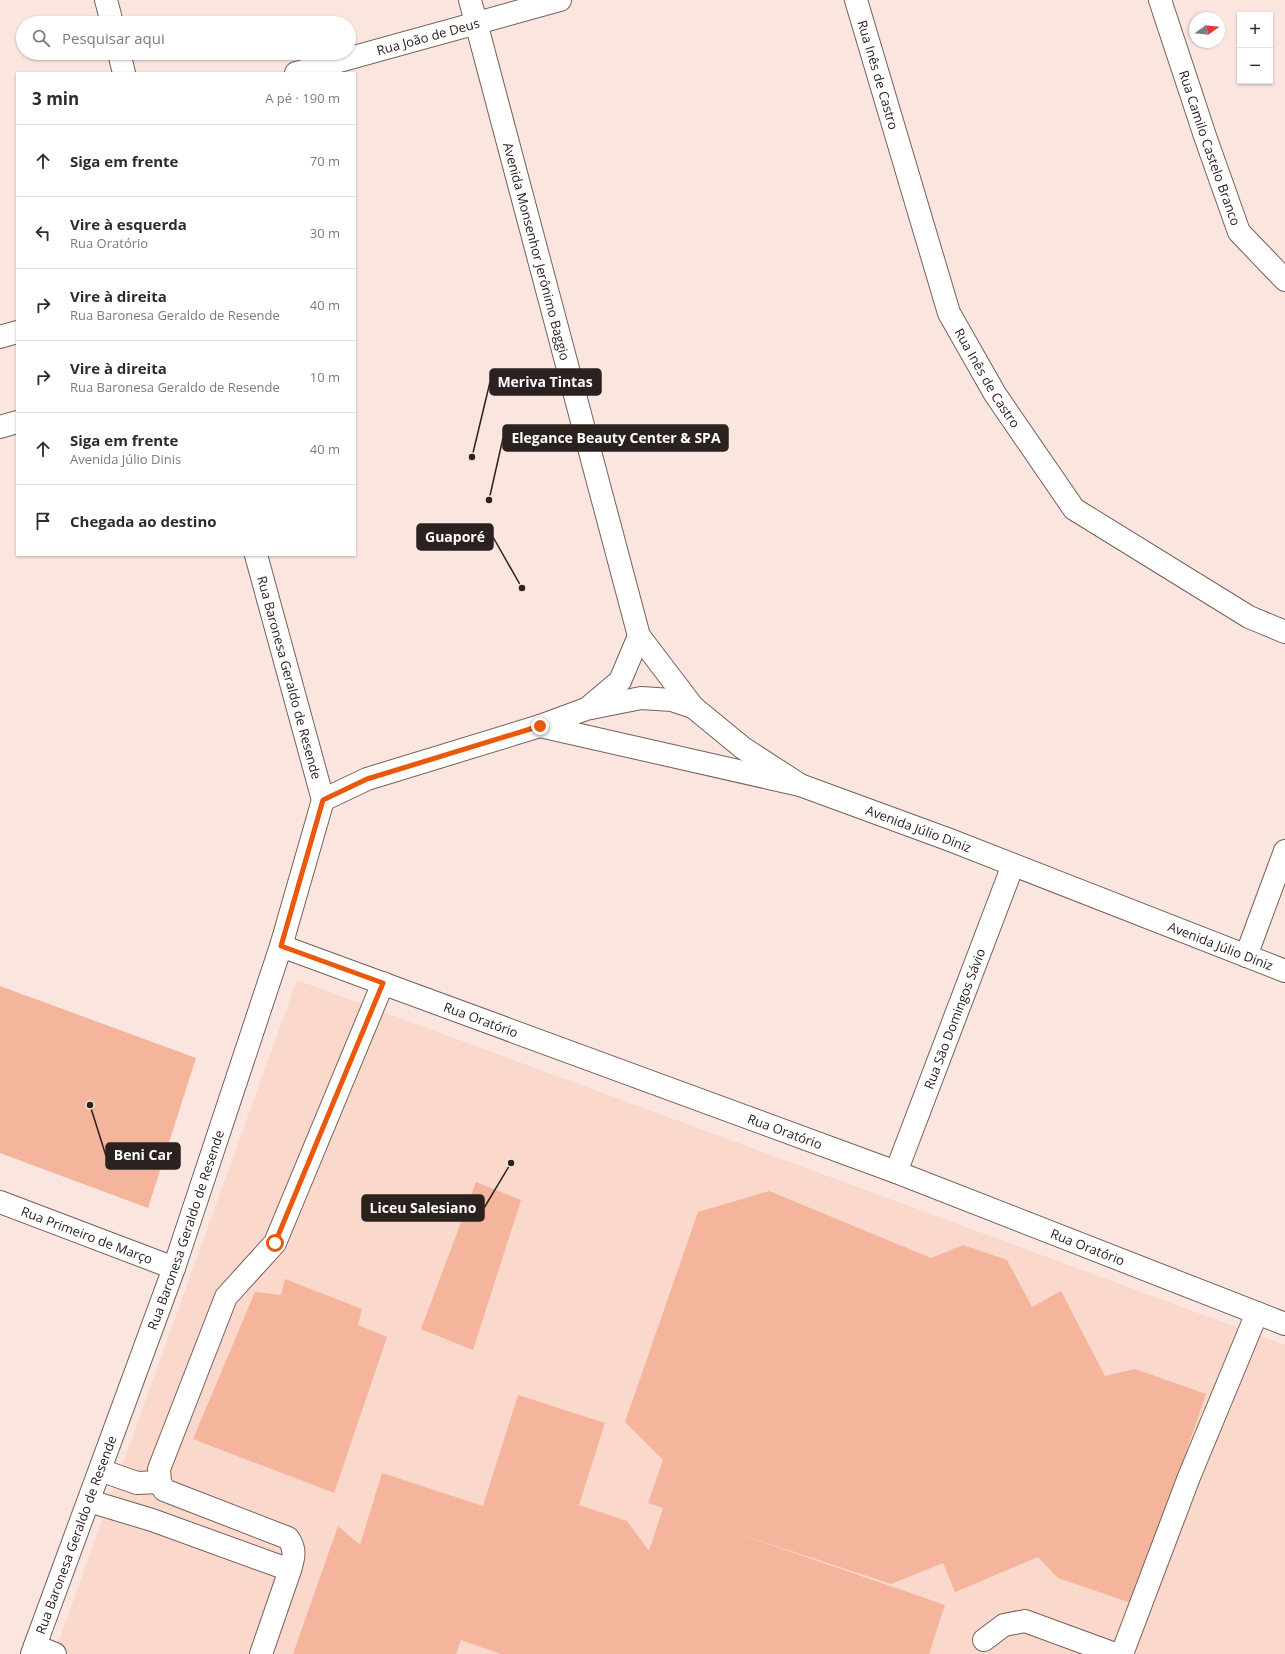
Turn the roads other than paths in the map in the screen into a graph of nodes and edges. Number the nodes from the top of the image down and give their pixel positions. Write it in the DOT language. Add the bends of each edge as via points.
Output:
graph roads {
  1 [pos="106,0"];
  2 [pos="470,0"];
  3 [pos="560,0"];
  4 [pos="856,0"];
  5 [pos="1160,0"];
  6 [pos="110,16"];
  7 [pos="476,24"];
  8 [pos="356,57"];
  9 [pos="121,60"];
  10 [pos="344,60"];
  11 [pos="124,72"];
  12 [pos="300,72"];
  13 [pos="1285,280"];
  14 [pos="16,332"];
  15 [pos="0,337"];
  16 [pos="16,422"];
  17 [pos="0,427"];
  18 [pos="256,556"];
  19 [pos="1285,632"];
  20 [pos="639,636"];
  21 [pos="693,707"];
  22 [pos="586,710"];
  23 [pos="540,726"];
  24 [pos="800,785"];
  25 [pos="323,800"];
  26 [pos="1285,851"];
  27 [pos="1013,865"];
  28 [pos="281,946"];
  29 [pos="1246,956"];
  30 [pos="1285,971"];
  31 [pos="383,983"];
  32 [pos="896,1172"];
  33 [pos="0,1202"];
  34 [pos="174,1268"];
  35 [pos="1257,1313"];
  36 [pos="1285,1324"];
  37 [pos="100,1470"];
  38 [pos="160,1482"];
  39 [pos="89,1502"];
  40 [pos="290,1570"];
  41 [pos="984,1640"];
  42 [pos="40,1652"];
  43 [pos="261,1654"];
  44 [pos="1115,1654"];
  45 [pos="1122,1654"];
  1 -- 6 [label="main road"];
  2 -- 7 [label="main road, Avenida Monsenhor Jerônimo Baggio"];
  3 -- 7 [label="main road, Rua João de Deus"];
  4 -- 19 [label="main road, Rua Inês de Castro" via="949,313 995,394 1074,509 1249,617"];
  5 -- 13 [label="main road, Rua Camilo Castelo Branco" via="1239,232"];
  7 -- 8 [label="main road, Rua João de Deus"];
  7 -- 20 [label="main road, Avenida Monsenhor Jerônimo Baggio"];
  9 -- 11 [label="main road"];
  10 -- 12 [label="main road, Rua João de Deus"];
  14 -- 15 [label="main road"];
  16 -- 17 [label="main road"];
  18 -- 25 [label="main road, Rua Baronesa Geraldo de Resende"];
  20 -- 21 [label="main road, Avenida Monsenhor Jerônimo Baggio"];
  20 -- 22 [label="main road" via="620,681"];
  21 -- 22 [label="main road" via="672,700 641,698"];
  21 -- 24 [label="main road, Avenida Monsenhor Jerônimo Baggio" via="743,748"];
  22 -- 23 [label="main road"];
  23 -- 24 [label="main road, Avenida Júlio Diniz"];
  23 -- 25 [label="main road" via="367,779"];
  24 -- 27 [label="main road, Avenida Júlio Diniz"];
  25 -- 28 [label="main road, Rua Baronesa Geraldo de Resende"];
  26 -- 29 [label="main road"];
  27 -- 29 [label="main road, Avenida Júlio Diniz"];
  27 -- 32 [label="main road, Rua São Domingos Sávio"];
  28 -- 31 [label="main road, Rua Oratório"];
  28 -- 34 [label="main road, Rua Baronesa Geraldo de Resende"];
  29 -- 30 [label="main road, Avenida Júlio Diniz"];
  31 -- 32 [label="main road, Rua Oratório"];
  31 -- 38 [label="main road" via="275,1243 226,1297 159,1469"];
  32 -- 35 [label="main road, Rua Oratório"];
  33 -- 34 [label="main road, Rua Primeiro de Março"];
  34 -- 37 [label="main road, Rua Baronesa Geraldo de Resende"];
  35 -- 36 [label="main road, Rua Oratório"];
  35 -- 45 [label="main road" via="1189,1477"];
  37 -- 38 [label="main road" via="137,1483"];
  37 -- 39 [label="main road, Rua Baronesa Geraldo de Resende"];
  38 -- 40 [label="main road" via="164,1490 288,1538 293,1544 294,1556"];
  39 -- 40 [label="main road" via="152,1520"];
  39 -- 42 [label="main road, Rua Baronesa Geraldo de Resende"];
  40 -- 43 [label="main road"];
  41 -- 44 [label="main road" via="1004,1625 1024,1621"];
}
